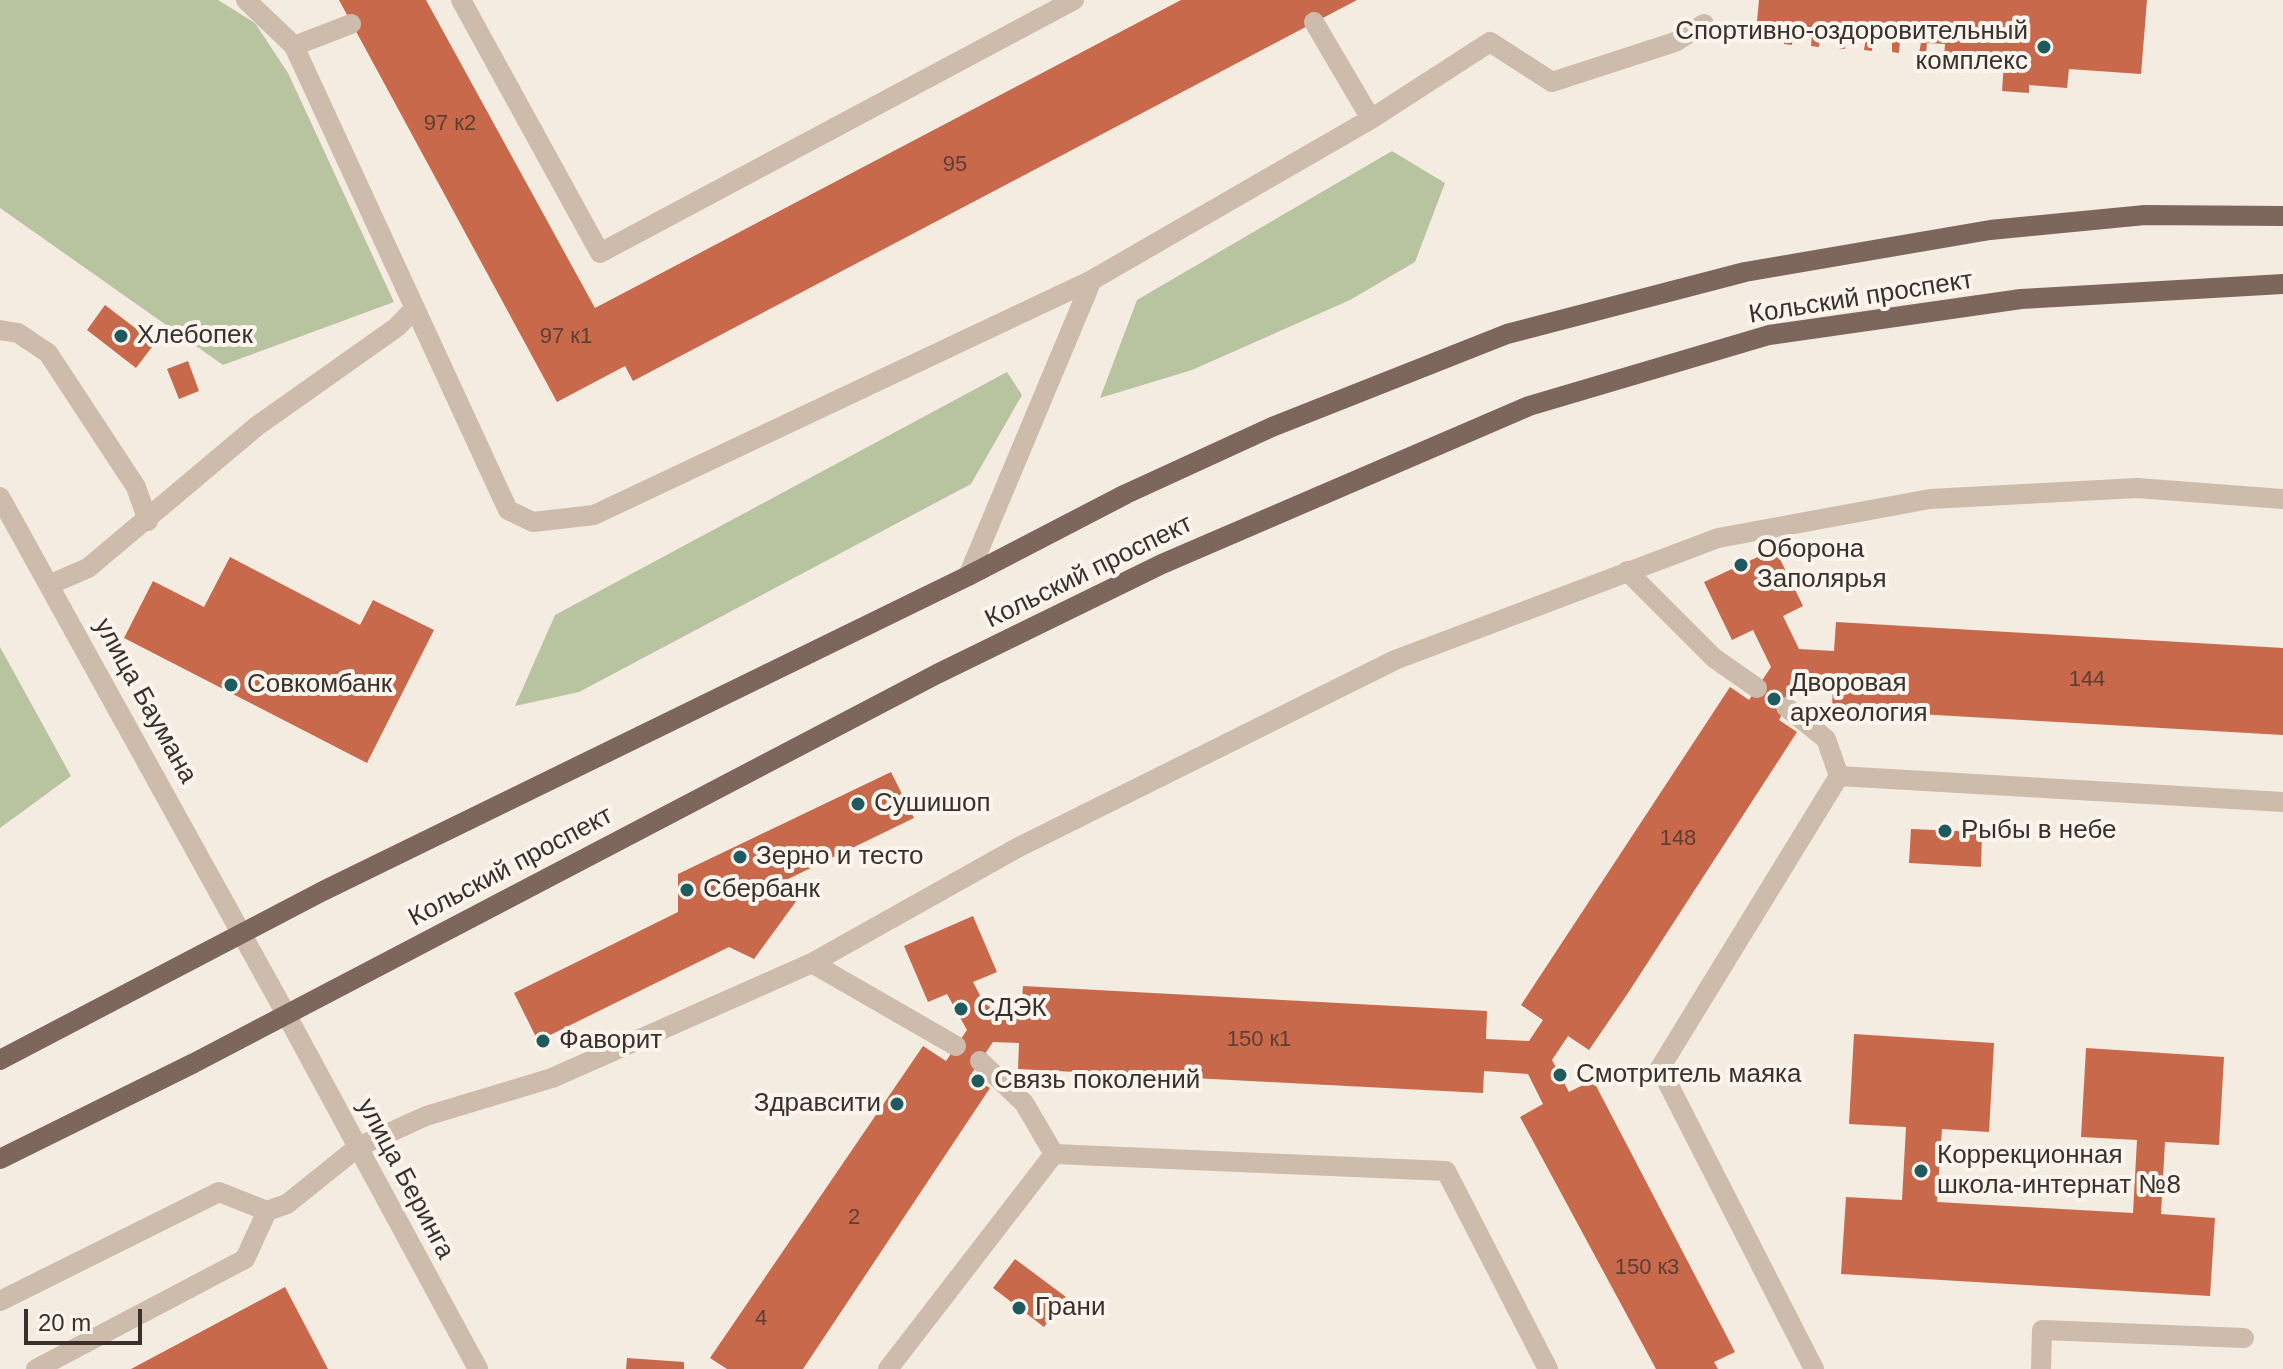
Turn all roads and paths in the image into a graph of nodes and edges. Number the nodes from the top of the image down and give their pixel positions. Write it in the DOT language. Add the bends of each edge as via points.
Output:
graph roads {
  1 [pos="246,0"];
  2 [pos="461,0"];
  3 [pos="1074,0"];
  4 [pos="1314,22"];
  5 [pos="351,24"];
  6 [pos="1704,24"];
  7 [pos="294,46"];
  8 [pos="1371,119"];
  9 [pos="2283,216"];
  10 [pos="1092,280"];
  11 [pos="2283,284"];
  12 [pos="415,308"];
  13 [pos="0,330"];
  14 [pos="0,497"];
  15 [pos="2283,499"];
  16 [pos="148,521"];
  17 [pos="1627,571"];
  18 [pos="968,576"];
  19 [pos="51,584"];
  20 [pos="1757,688"];
  21 [pos="1786,707"];
  22 [pos="1839,776"];
  23 [pos="2283,802"];
  24 [pos="242,932"];
  25 [pos="812,963"];
  26 [pos="286,1014"];
  27 [pos="956,1046"];
  28 [pos="0,1060"];
  29 [pos="980,1061"];
  30 [pos="358,1147"];
  31 [pos="1054,1154"];
  32 [pos="0,1159"];
  33 [pos="267,1211"];
  34 [pos="0,1301"];
  35 [pos="2244,1338"];
  36 [pos="36,1369"];
  37 [pos="478,1369"];
  38 [pos="888,1369"];
  39 [pos="1548,1369"];
  40 [pos="1814,1369"];
  41 [pos="2041,1369"];
  1 -- 7 [label="street"];
  2 -- 3 [label="street" via="600,253"];
  4 -- 8 [label="street"];
  5 -- 7 [label="street"];
  6 -- 8 [label="street" via="1675,42 1552,82 1490,42"];
  7 -- 12 [label="street"];
  8 -- 10 [label="street"];
  9 -- 18 [label="main road, Кольский проспект" via="2145,215 1990,230 1745,272 1507,334 1272,427 1126,494"];
  10 -- 12 [label="street" via="594,515 533,522 508,510"];
  10 -- 18 [label="street"];
  11 -- 26 [label="main road, Кольский проспект" via="2021,299 1769,335 1529,406 1148,570"];
  12 -- 16 [label="street" via="397,327 257,426"];
  13 -- 16 [label="street" via="18,333 48,353 136,487"];
  14 -- 19 [label="street, улица Баумана"];
  15 -- 17 [label="street" via="2137,488 1930,499 1718,538"];
  16 -- 19 [label="street" via="88,568"];
  17 -- 20 [label="street" via="1714,658"];
  17 -- 25 [label="street" via="1395,660 1017,848"];
  18 -- 24 [label="main road, Кольский проспект"];
  19 -- 24 [label="street, улица Баумана"];
  21 -- 22 [label="street" via="1826,739"];
  22 -- 23 [label="street"];
  22 -- 40 [label="street" via="1660,1068"];
  24 -- 26 [label="street, улица Баумана"];
  24 -- 28 [label="main road, Кольский проспект"];
  25 -- 27 [label="street"];
  25 -- 30 [label="street" via="552,1078 426,1116"];
  26 -- 30 [label="street, улица Беринга"];
  26 -- 32 [label="main road, Кольский проспект"];
  29 -- 31 [label="street" via="1024,1103"];
  30 -- 33 [label="street" via="287,1204"];
  30 -- 37 [label="street, улица Беринга"];
  31 -- 38 [label="street"];
  31 -- 39 [label="street" via="1446,1171"];
  33 -- 34 [label="street" via="219,1192"];
  33 -- 36 [label="street" via="245,1259"];
  35 -- 41 [label="street" via="2042,1330"];
}
